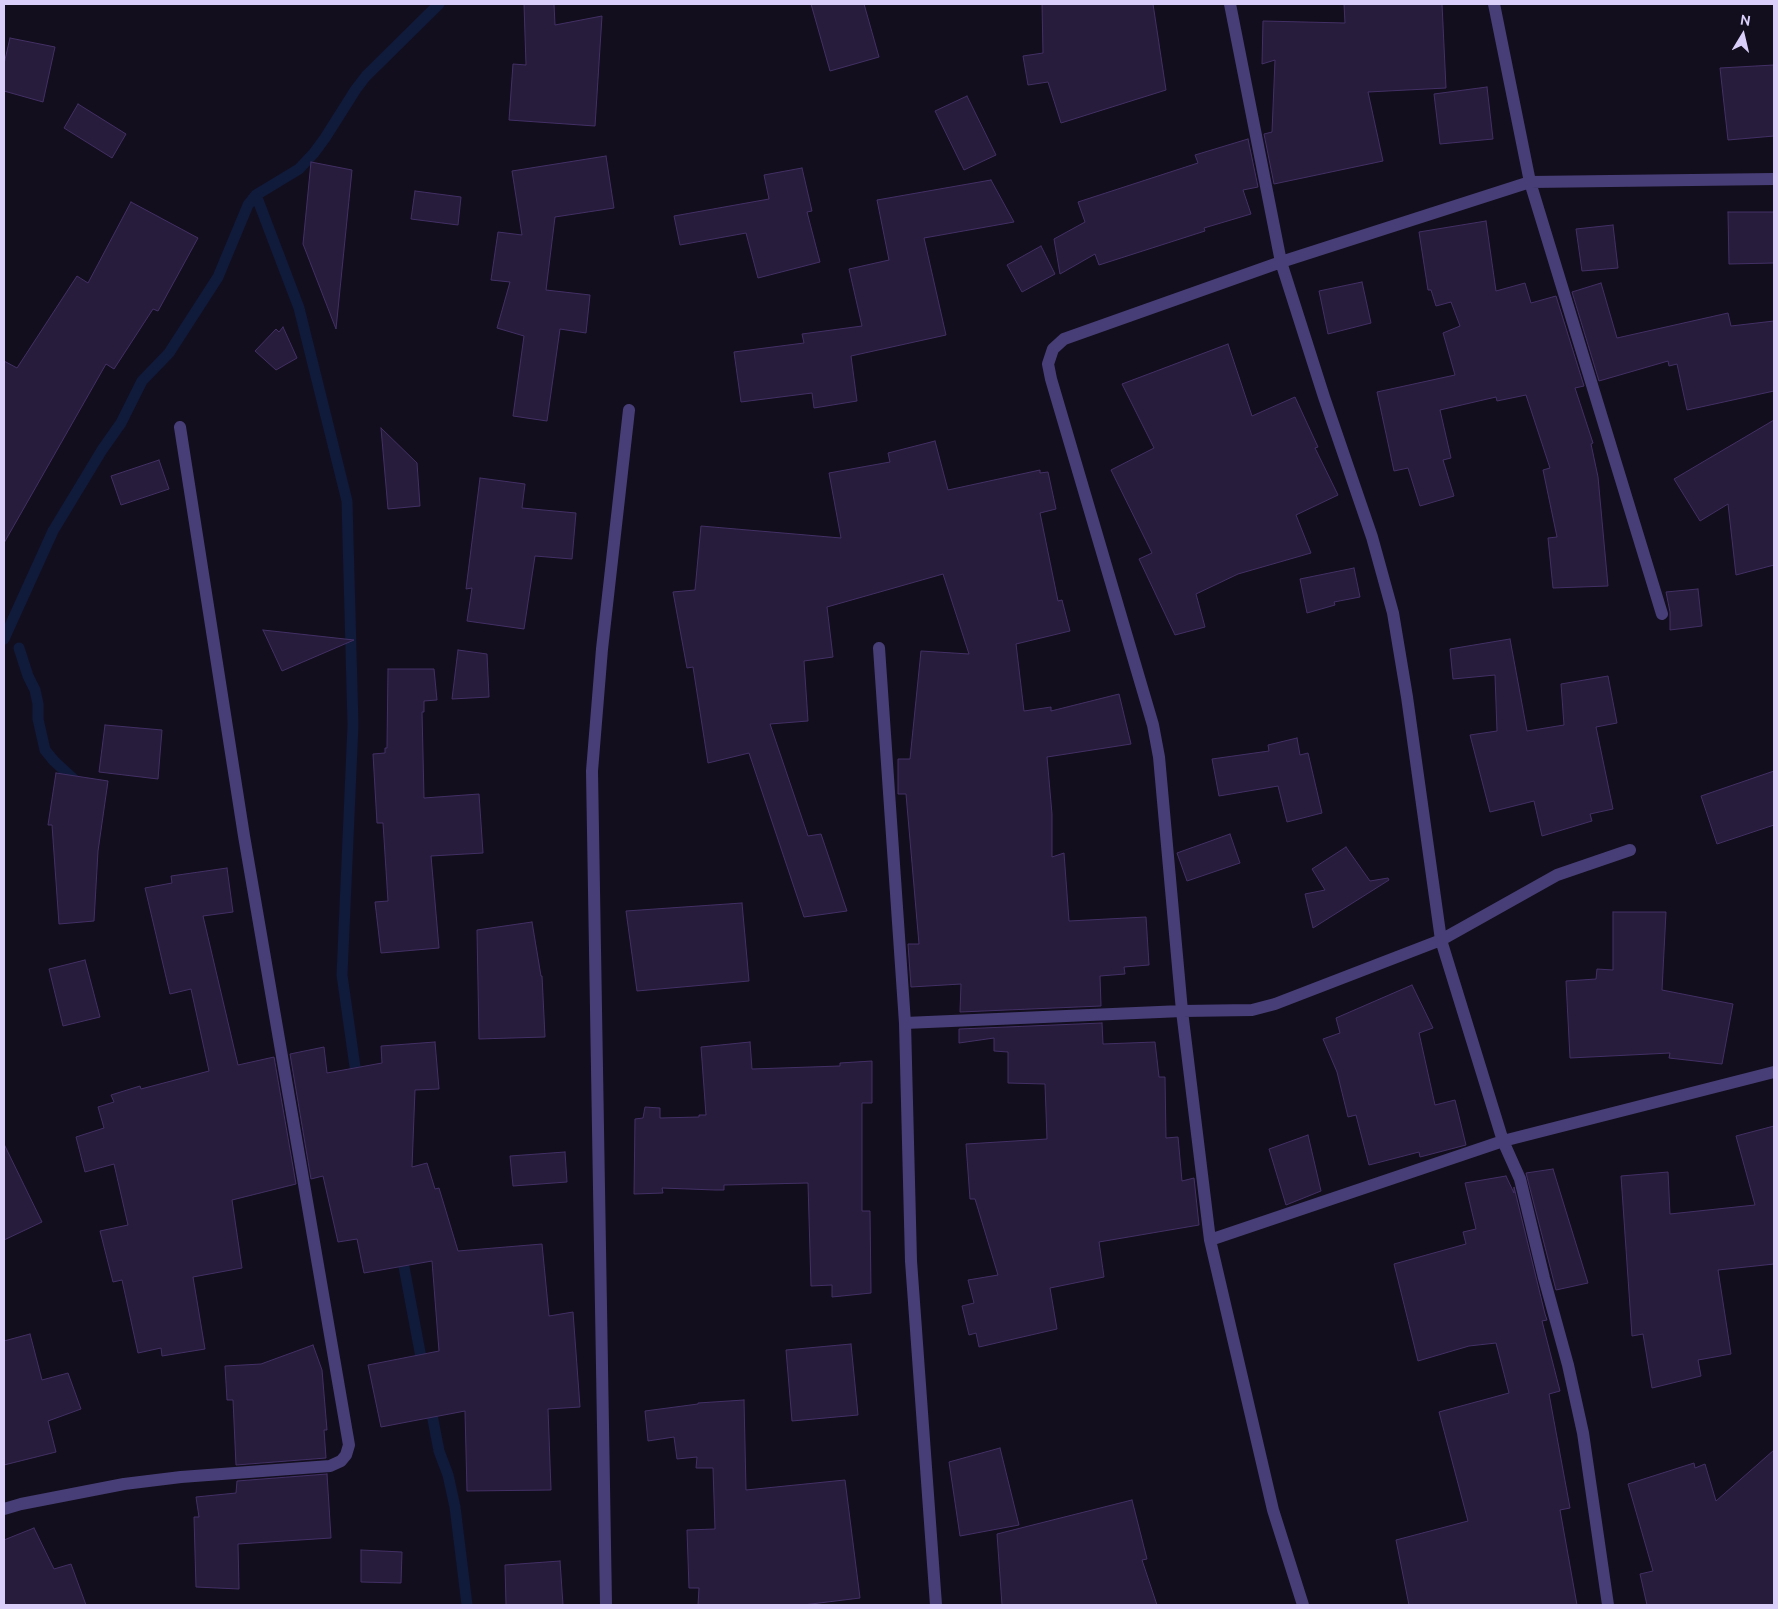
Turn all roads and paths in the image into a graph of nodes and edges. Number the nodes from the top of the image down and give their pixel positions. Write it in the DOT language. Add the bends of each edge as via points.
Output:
graph roads {
  1 [pos="1230,4"];
  2 [pos="1494,4"];
  3 [pos="1774,179"];
  4 [pos="1530,182"];
  5 [pos="1281,262"];
  6 [pos="629,410"];
  7 [pos="180,427"];
  8 [pos="1662,614"];
  9 [pos="879,648"];
  10 [pos="1630,850"];
  11 [pos="1441,940"];
  12 [pos="1182,1011"];
  13 [pos="905,1023"];
  14 [pos="1774,1072"];
  15 [pos="1503,1141"];
  16 [pos="1210,1240"];
  17 [pos="4,1509"];
  18 [pos="606,1605"];
  19 [pos="936,1605"];
  20 [pos="1303,1605"];
  21 [pos="1608,1605"];
  1 -- 5 [label="street"];
  2 -- 4 [label="street"];
  3 -- 4 [label="street"];
  4 -- 5 [label="street"];
  4 -- 8 [label="street"];
  5 -- 11 [label="street" via="1372,537 1393,613"];
  5 -- 12 [label="street" via="1064,339 1053,349 1048,364 1153,725 1159,757"];
  6 -- 18 [label="street" via="592,771"];
  7 -- 17 [label="street" via="244,836 349,1445 341,1461 330,1466 134,1483"];
  9 -- 13 [label="street"];
  10 -- 11 [label="street" via="1557,875"];
  11 -- 12 [label="street" via="1275,1004 1252,1010"];
  11 -- 15 [label="street"];
  12 -- 13 [label="street"];
  12 -- 16 [label="street"];
  13 -- 19 [label="street" via="910,1261"];
  14 -- 15 [label="street"];
  15 -- 16 [label="street"];
  15 -- 21 [label="street" via="1520,1179 1568,1365 1582,1433"];
  16 -- 20 [label="street" via="1273,1510"];
}
